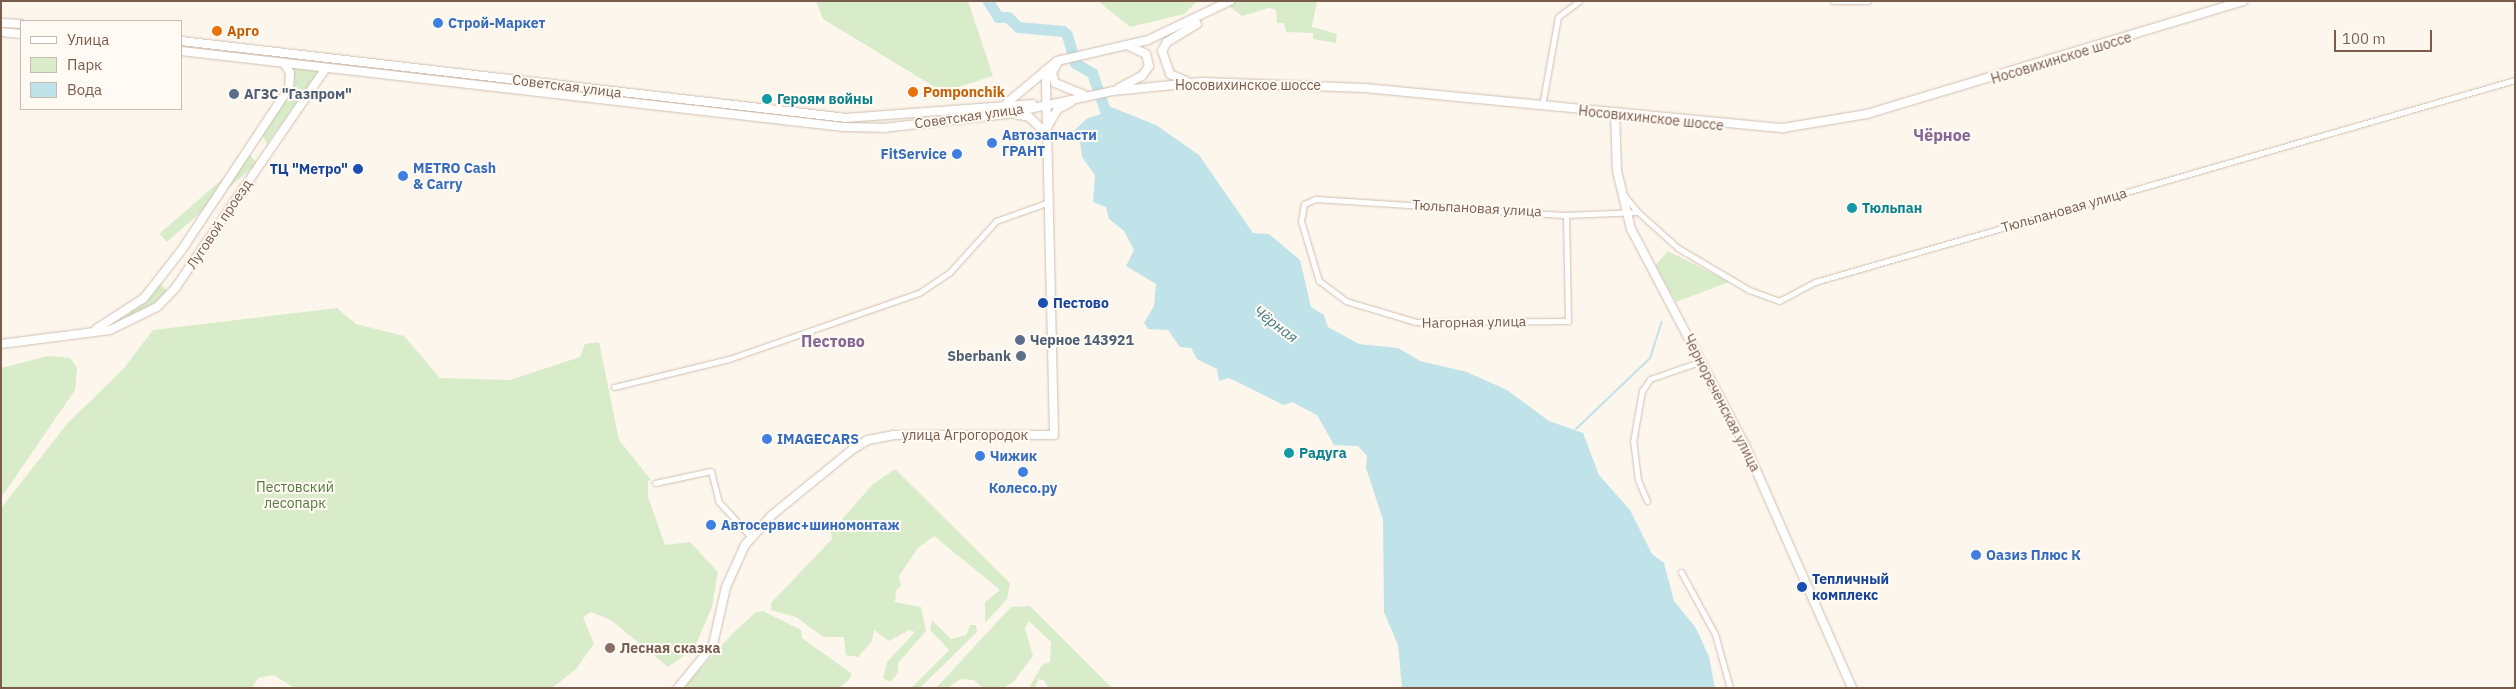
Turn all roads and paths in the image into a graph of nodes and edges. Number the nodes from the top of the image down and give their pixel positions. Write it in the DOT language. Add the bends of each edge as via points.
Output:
graph roads {
  1 [pos="1230,1"];
  2 [pos="1579,1"];
  3 [pos="1833,1"];
  4 [pos="1868,1"];
  5 [pos="2243,1"];
  6 [pos="1213,12"];
  7 [pos="1,23"];
  8 [pos="20,24"];
  9 [pos="1,32"];
  10 [pos="20,34"];
  11 [pos="182,41"];
  12 [pos="1127,45"];
  13 [pos="182,51"];
  14 [pos="1065,58"];
  15 [pos="284,63"];
  16 [pos="326,68"];
  17 [pos="1046,70"];
  18 [pos="2515,80"];
  19 [pos="1191,82"];
  20 [pos="1113,91"];
  21 [pos="1086,96"];
  22 [pos="1005,104"];
  23 [pos="1044,104"];
  24 [pos="1542,107"];
  25 [pos="1006,114"];
  26 [pos="1615,114"];
  27 [pos="1045,132"];
  28 [pos="1621,192"];
  29 [pos="1316,199"];
  30 [pos="1049,202"];
  31 [pos="1638,212"];
  32 [pos="1626,213"];
  33 [pos="1566,215"];
  34 [pos="77,335"];
  35 [pos="1,344"];
  36 [pos="1702,360"];
  37 [pos="614,386"];
  38 [pos="655,483"];
  39 [pos="1647,501"];
  40 [pos="751,537"];
  41 [pos="1681,572"];
  42 [pos="678,688"];
  43 [pos="1730,688"];
  44 [pos="1852,688"];
  1 -- 6 [label="main road"];
  2 -- 24 [label="street" via="1558,17"];
  3 -- 4 [label="street"];
  5 -- 26 [label="main road, Носовихинское шоссе" via="2079,54 1828,123 1751,127"];
  6 -- 12 [label="main road"];
  6 -- 19 [label="main road" via="1167,42 1162,51 1170,74"];
  7 -- 8 [label="main road"];
  9 -- 10 [label="main road"];
  11 -- 22 [label="main road, Советская улица" via="846,118"];
  12 -- 14 [label="main road"];
  12 -- 20 [label="main road" via="1146,54 1149,66 1142,76"];
  13 -- 15 [label="main road, Советская улица"];
  14 -- 17 [label="main road"];
  14 -- 21 [label="main road" via="1053,70 1053,81"];
  15 -- 16 [label="main road, Советская улица"];
  15 -- 34 [label="main road, Луговой проезд" via="290,73 289,88 144,298 103,326"];
  16 -- 25 [label="main road, Советская улица" via="844,127"];
  16 -- 34 [label="main road, Луговой проезд" via="166,298 124,326"];
  17 -- 22 [label="main road" via="1026,92"];
  17 -- 23 [label="main road, улица Агрогородок"];
  18 -- 31 [label="street, Тюльпановая улица" via="1815,282 1779,301 1749,290 1678,248"];
  19 -- 20 [label="main road, Носовихинское шоссе"];
  19 -- 24 [label="main road, Носовихинское шоссе" via="1356,87"];
  20 -- 21 [label="main road, Носовихинское шоссе"];
  21 -- 23 [label="main road, Носовихинское шоссе"];
  21 -- 27 [label="main road" via="1058,109"];
  22 -- 23 [label="main road, Советская улица"];
  23 -- 25 [label="main road, Советская улица"];
  23 -- 27 [label="main road, улица Агрогородок"];
  24 -- 26 [label="main road, Носовихинское шоссе"];
  25 -- 27 [label="main road" via="1029,117"];
  26 -- 28 [label="main road, Чернореченская улица"];
  27 -- 30 [label="main road, улица Агрогородок"];
  28 -- 31 [label="street, Тюльпановая улица"];
  28 -- 32 [label="main road, Чернореченская улица"];
  29 -- 33 [label="street, Тюльпановая улица"];
  29 -- 33 [label="street, Нагорная улица" via="1304,204 1301,221 1318,281 1346,301 1416,322 1568,321"];
  30 -- 37 [label="street" via="996,221 949,273 919,293 729,359"];
  30 -- 40 [label="main road, улица Агрогородок" via="1054,435 893,435 868,440 772,515"];
  31 -- 32 [label="street, Тюльпановая улица"];
  32 -- 33 [label="street, Тюльпановая улица"];
  32 -- 36 [label="main road, Чернореченская улица" via="1636,241"];
  34 -- 35 [label="main road, Луговой проезд"];
  36 -- 39 [label="street" via="1650,379 1642,391 1633,452"];
  36 -- 44 [label="main road, Чернореченская улица" via="1765,488"];
  38 -- 40 [label="street" via="711,472 719,502"];
  40 -- 42 [label="main road, улица Агрогородок" via="732,570 713,645"];
  41 -- 43 [label="street" via="1715,634"];
}
